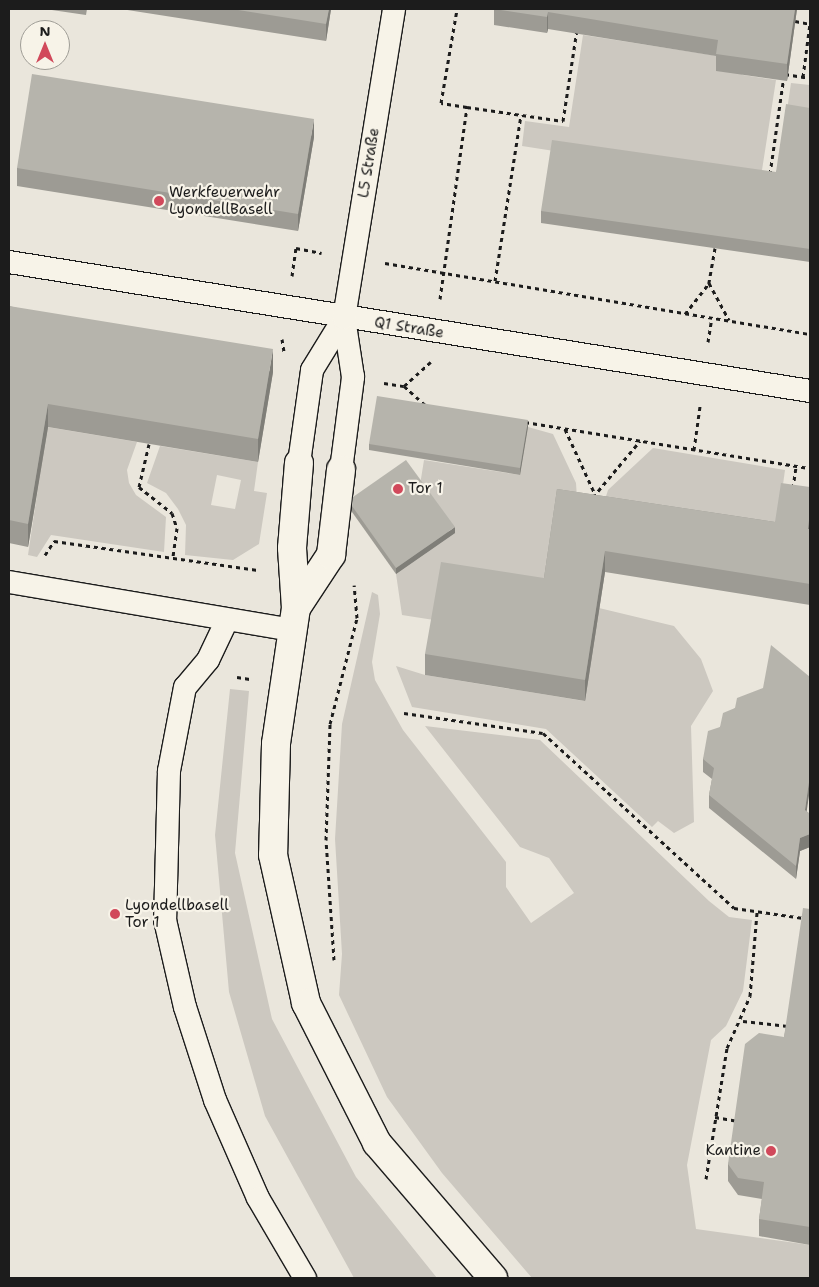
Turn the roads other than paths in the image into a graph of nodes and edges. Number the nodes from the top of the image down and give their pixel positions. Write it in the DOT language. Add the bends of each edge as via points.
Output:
graph roads {
  1 [pos="394,9"];
  2 [pos="9,262"];
  3 [pos="344,318"];
  4 [pos="810,392"];
  5 [pos="299,463"];
  6 [pos="341,470"];
  7 [pos="9,582"];
  8 [pos="295,619"];
  9 [pos="227,620"];
  10 [pos="305,1278"];
  11 [pos="493,1278"];
  1 -- 3 [label="lane, L5 Straße"];
  2 -- 3 [label="lane, Q1 Straße"];
  3 -- 4 [label="lane, Q1 Straße"];
  3 -- 5 [label="lane" via="312,370"];
  3 -- 6 [label="lane" via="353,377"];
  5 -- 8 [label="street" via="292,548"];
  6 -- 8 [label="street" via="331,555"];
  7 -- 9 [label="lane"];
  8 -- 9 [label="lane"];
  8 -- 11 [label="street" via="276,744 273,854 306,1003 378,1143"];
  9 -- 10 [label="lane" via="208,660 185,687 169,771 165,920 185,1007 215,1100 258,1198"];
}
